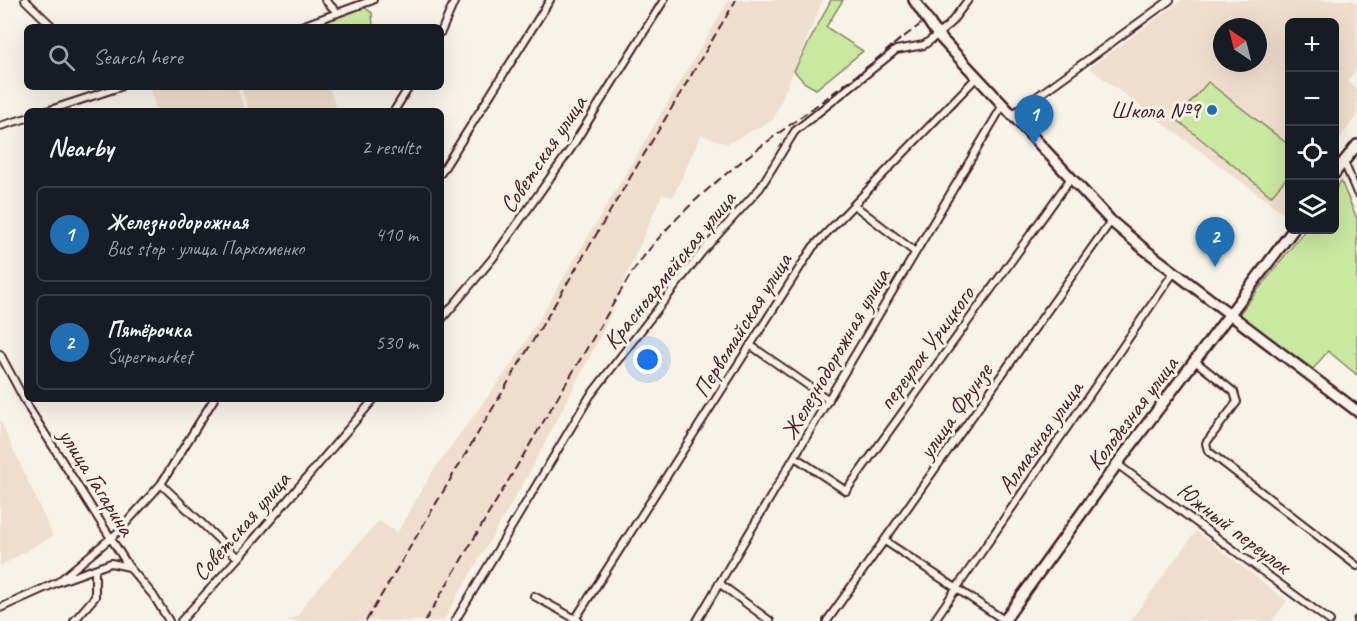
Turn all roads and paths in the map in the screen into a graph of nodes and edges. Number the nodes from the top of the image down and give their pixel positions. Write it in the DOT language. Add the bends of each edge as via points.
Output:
graph roads {
  1 [pos="25,0"];
  2 [pos="326,0"];
  3 [pos="373,0"];
  4 [pos="455,0"];
  5 [pos="550,0"];
  6 [pos="664,0"];
  7 [pos="914,0"];
  8 [pos="968,0"];
  9 [pos="1170,0"];
  10 [pos="338,13"];
  11 [pos="49,24"];
  12 [pos="307,24"];
  13 [pos="444,25"];
  14 [pos="937,34"];
  15 [pos="977,77"];
  16 [pos="111,90"];
  17 [pos="407,90"];
  18 [pos="1003,105"];
  19 [pos="56,108"];
  20 [pos="396,108"];
  21 [pos="1013,114"];
  22 [pos="24,119"];
  23 [pos="0,126"];
  24 [pos="1357,145"];
  25 [pos="1344,162"];
  26 [pos="444,168"];
  27 [pos="1339,169"];
  28 [pos="1071,178"];
  29 [pos="1357,193"];
  30 [pos="854,205"];
  31 [pos="1112,221"];
  32 [pos="1290,234"];
  33 [pos="915,252"];
  34 [pos="1174,272"];
  35 [pos="1229,314"];
  36 [pos="444,316"];
  37 [pos="750,345"];
  38 [pos="0,354"];
  39 [pos="1195,361"];
  40 [pos="24,399"];
  41 [pos="829,400"];
  42 [pos="26,402"];
  43 [pos="212,402"];
  44 [pos="371,402"];
  45 [pos="1357,411"];
  46 [pos="795,458"];
  47 [pos="1117,464"];
  48 [pos="161,484"];
  49 [pos="111,537"];
  50 [pos="885,540"];
  51 [pos="238,558"];
  52 [pos="1357,566"];
  53 [pos="129,567"];
  54 [pos="95,570"];
  55 [pos="58,582"];
  56 [pos="719,583"];
  57 [pos="957,589"];
  58 [pos="534,596"];
  59 [pos="0,608"];
  60 [pos="1008,619"];
  61 [pos="576,620"];
  62 [pos="74,621"];
  63 [pos="169,621"];
  64 [pos="181,621"];
  65 [pos="455,621"];
  66 [pos="698,621"];
  67 [pos="770,621"];
  68 [pos="827,621"];
  69 [pos="934,621"];
  70 [pos="1329,621"];
  1 -- 11 [label="street"];
  2 -- 10 [label="street"];
  3 -- 10 [label="street"];
  4 -- 13 [label="street"];
  5 -- 26 [label="street"];
  6 -- 36 [label="street, Советская улица" via="570,150 493,258"];
  7 -- 14 [label="street"];
  8 -- 14 [label="street, Красноармейская улица"];
  9 -- 21 [label="street"];
  10 -- 12 [label="street"];
  14 -- 15 [label="street"];
  14 -- 65 [label="street, Красноармейская улица" via="924,45 896,50 795,131 760,188 702,252 590,396"];
  15 -- 18 [label="street"];
  15 -- 30 [label="street, Первомайская улица"];
  16 -- 19 [label="street"];
  17 -- 20 [label="street"];
  18 -- 21 [label="street"];
  18 -- 33 [label="street, Железнодорожная улица"];
  21 -- 28 [label="street"];
  22 -- 23 [label="street"];
  24 -- 25 [label="street"];
  25 -- 27 [label="street"];
  25 -- 29 [label="street"];
  28 -- 31 [label="street"];
  28 -- 46 [label="street, переулок Урицкого" via="846,491"];
  30 -- 33 [label="street"];
  30 -- 37 [label="street, Первомайская улица" via="813,247"];
  31 -- 34 [label="street"];
  31 -- 50 [label="street, улица Фрунзе"];
  32 -- 35 [label="street, Колодезная улица"];
  33 -- 41 [label="street, Железнодорожная улица"];
  34 -- 35 [label="street"];
  34 -- 57 [label="street, Алмазная улица"];
  35 -- 39 [label="street, Колодезная улица"];
  35 -- 45 [label="street"];
  37 -- 41 [label="street"];
  37 -- 61 [label="street, Первомайская улица"];
  38 -- 40 [label="street, улица Гагарина"];
  39 -- 47 [label="street, Колодезная улица"];
  39 -- 52 [label="street" via="1234,392 1238,402 1206,442 1208,451"];
  41 -- 46 [label="street, Железнодорожная улица"];
  42 -- 49 [label="street, улица Гагарина"];
  43 -- 48 [label="street"];
  44 -- 51 [label="street, Советская улица"];
  46 -- 56 [label="street, Железнодорожная улица"];
  47 -- 60 [label="street, Колодезная улица"];
  47 -- 70 [label="street, Южный переулок"];
  48 -- 49 [label="street"];
  48 -- 51 [label="street"];
  49 -- 53 [label="street, улица Гагарина"];
  49 -- 55 [label="street"];
  50 -- 57 [label="street"];
  50 -- 68 [label="street, улица Фрунзе"];
  51 -- 64 [label="street, Советская улица"];
  53 -- 54 [label="street" via="111,563"];
  53 -- 63 [label="street, улица Гагарина"];
  54 -- 55 [label="street"];
  54 -- 62 [label="street" via="95,597"];
  55 -- 59 [label="street"];
  56 -- 66 [label="street, Железнодорожная улица"];
  56 -- 67 [label="street"];
  57 -- 60 [label="street"];
  57 -- 69 [label="street, Алмазная улица"];
  58 -- 61 [label="street"];
}
